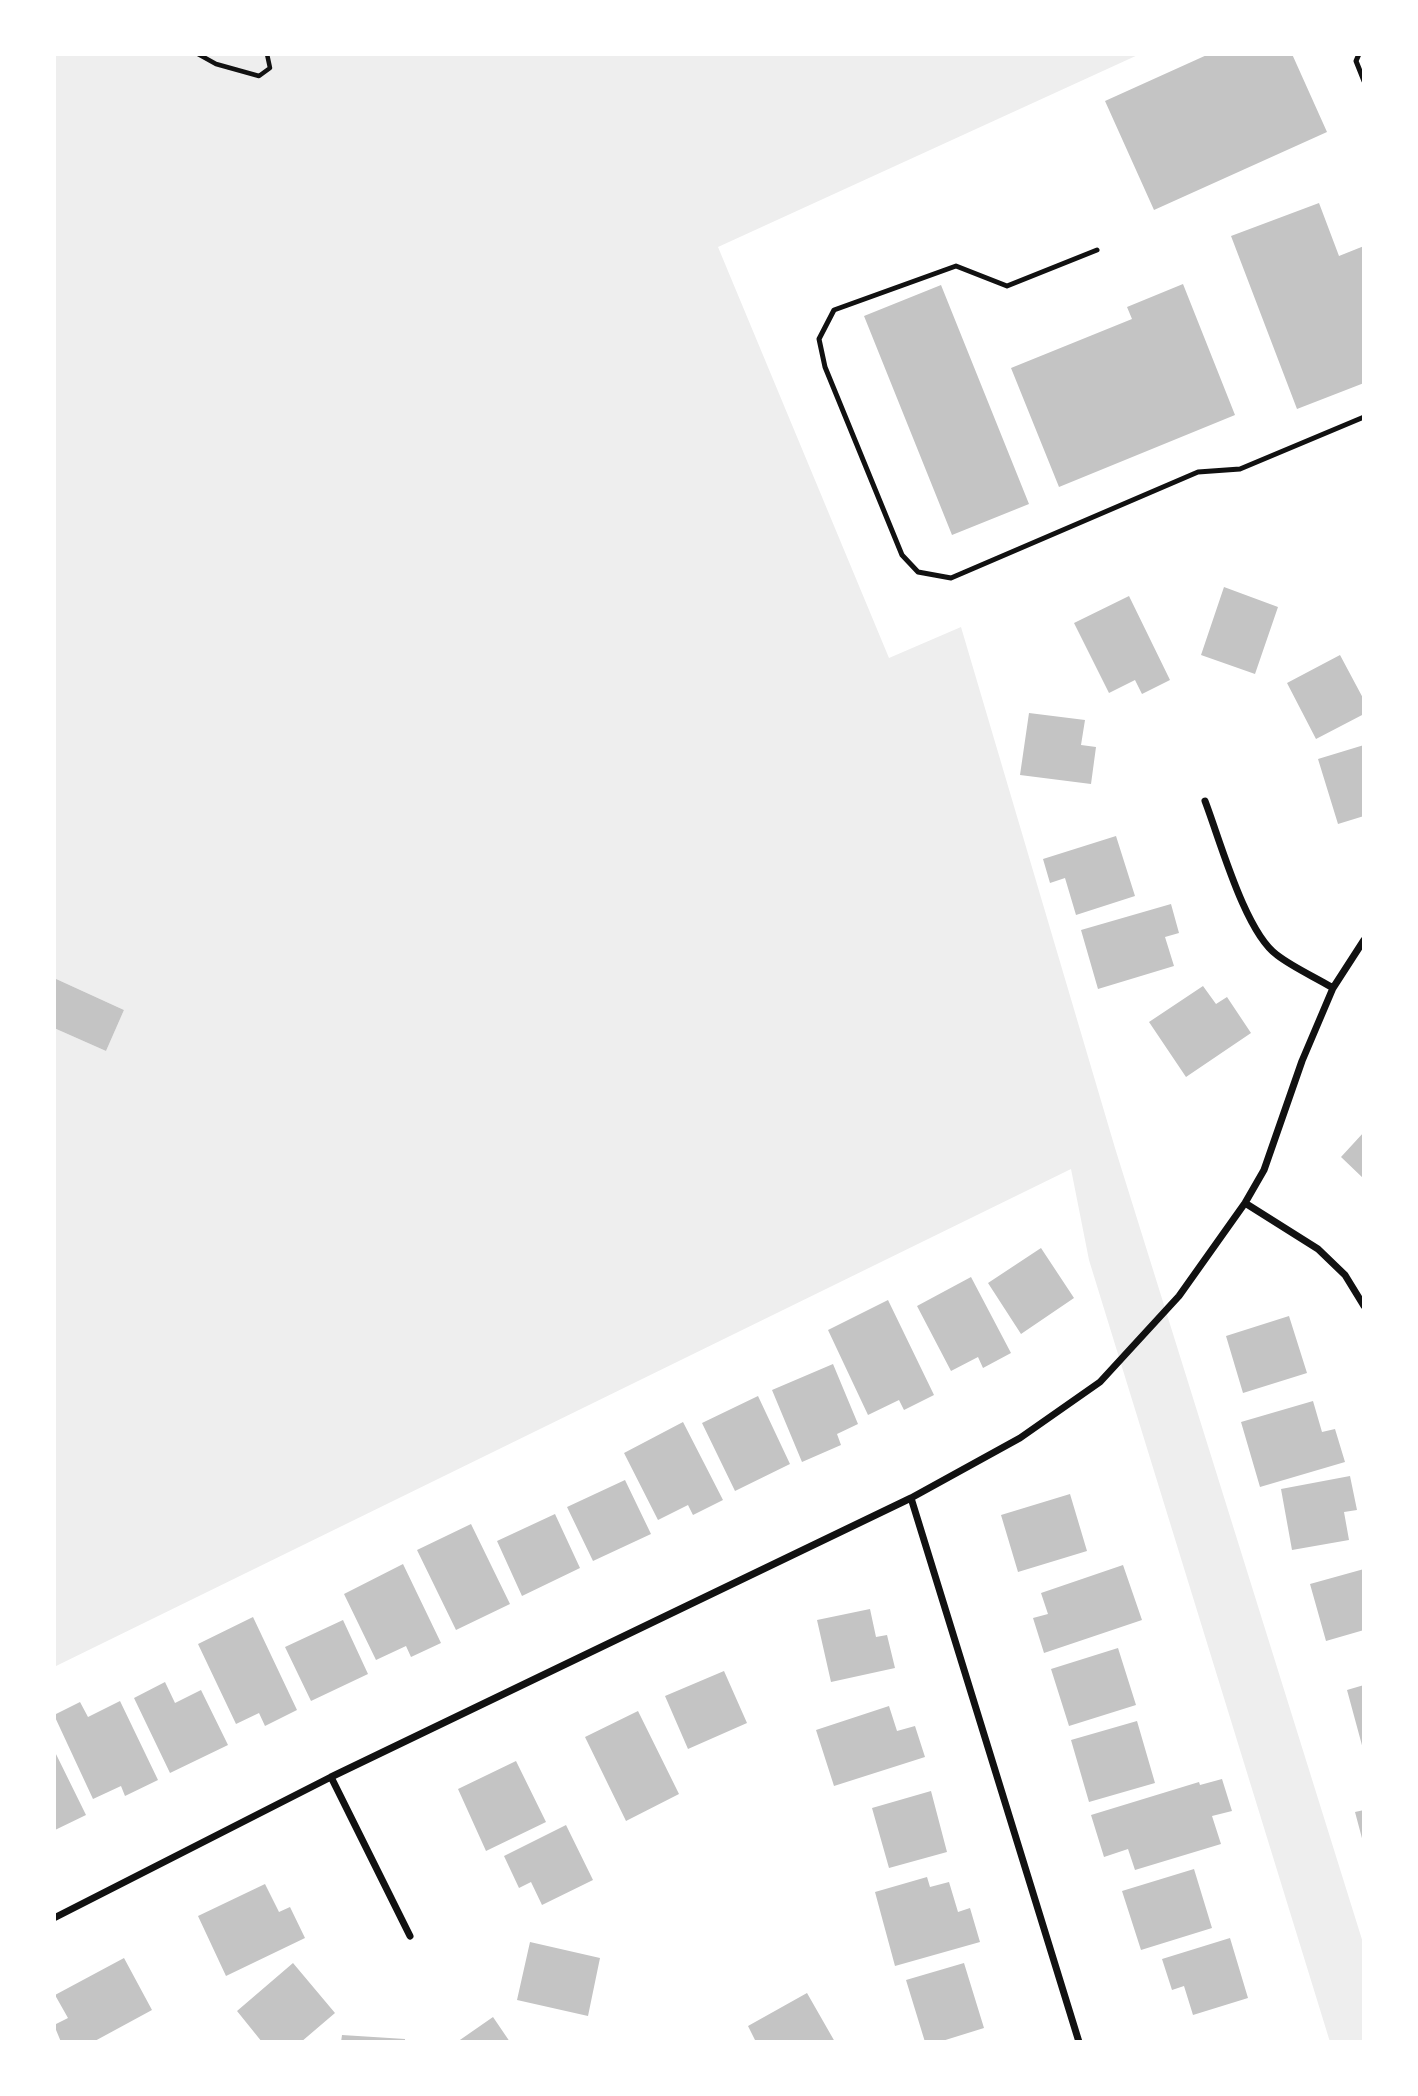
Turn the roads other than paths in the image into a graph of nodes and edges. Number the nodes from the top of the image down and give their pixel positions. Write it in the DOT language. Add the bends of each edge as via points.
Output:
graph roads {
  1 [pos="1359,54"];
  2 [pos="1364,81"];
  3 [pos="1097,250"];
  4 [pos="1364,417"];
  5 [pos="1205,801"];
  6 [pos="1364,940"];
  7 [pos="1333,988"];
  8 [pos="1245,1203"];
  9 [pos="1364,1306"];
  10 [pos="911,1498"];
  11 [pos="331,1777"];
  12 [pos="54,1918"];
  13 [pos="410,1936"];
  14 [pos="1079,2042"];
  1 -- 2 [label="lane" via="1356,61"];
  3 -- 4 [label="lane" via="1007,286 956,266 834,310 819,339 825,368 902,555 918,572 951,578 1198,472 1240,470"];
  5 -- 7 [label="street" via="1248,916 1261,938 1276,954"];
  6 -- 7 [label="street"];
  7 -- 8 [label="street" via="1264,1170"];
  8 -- 9 [label="street" via="1318,1248 1345,1275"];
  8 -- 10 [label="street" via="1179,1296 1100,1382 1020,1437"];
  10 -- 11 [label="street"];
  10 -- 14 [label="street"];
  11 -- 12 [label="street"];
  11 -- 13 [label="street"];
}
